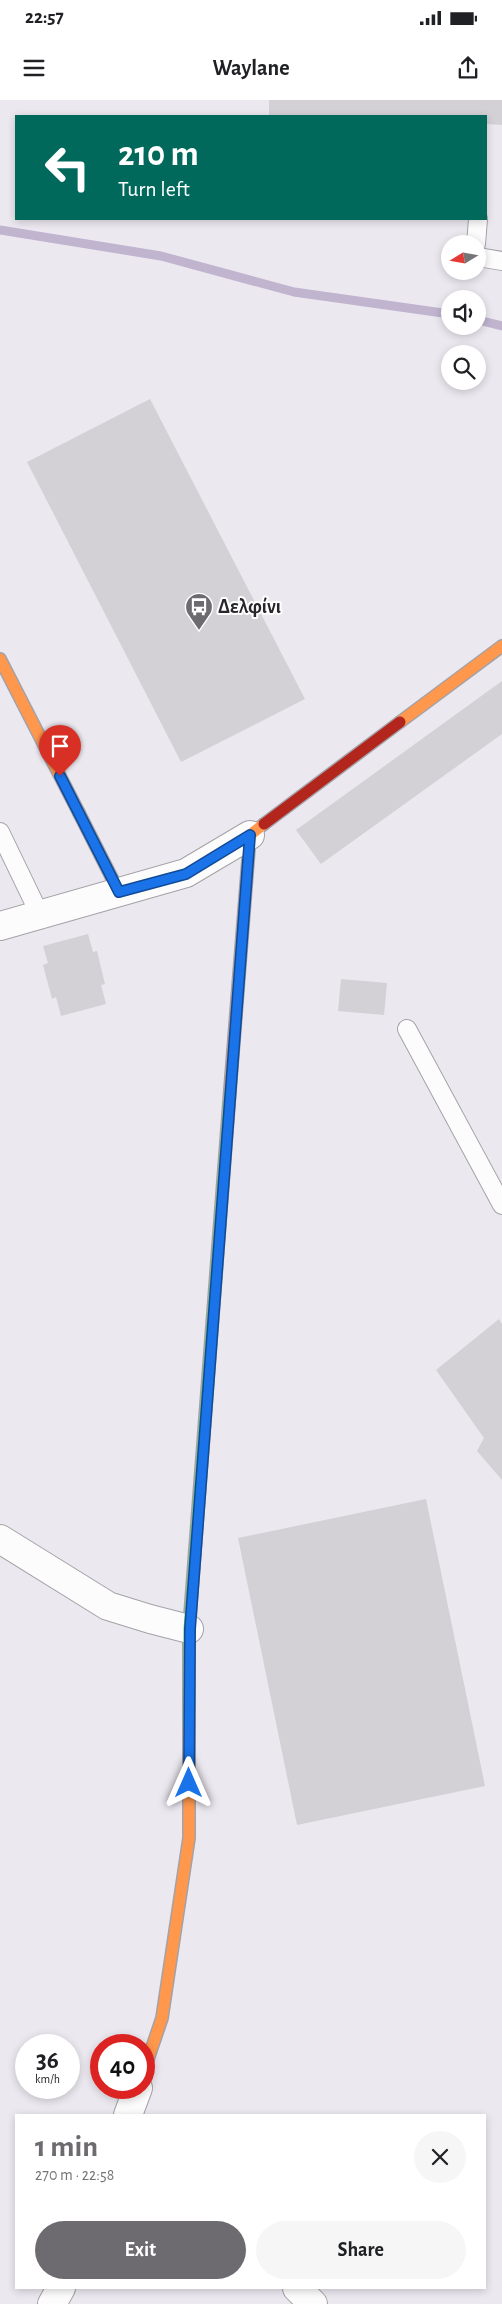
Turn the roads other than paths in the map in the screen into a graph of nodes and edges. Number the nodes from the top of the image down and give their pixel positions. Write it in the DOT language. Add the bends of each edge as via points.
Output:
graph roads {
  1 [pos="478,220"];
  2 [pos="477,235"];
  3 [pos="486,258"];
  4 [pos="502,261"];
  5 [pos="502,646"];
  6 [pos="0,659"];
  7 [pos="0,832"];
  8 [pos="250,835"];
  9 [pos="119,892"];
  10 [pos="40,914"];
  11 [pos="0,926"];
  12 [pos="407,1029"];
  13 [pos="502,1205"];
  14 [pos="0,1538"];
  15 [pos="190,1629"];
  16 [pos="155,2039"];
  17 [pos="134,2099"];
  18 [pos="128,2114"];
  19 [pos="60,2289"];
  20 [pos="298,2289"];
  21 [pos="52,2304"];
  22 [pos="313,2304"];
  1 -- 2 [label="lane"];
  3 -- 4 [label="lane"];
  5 -- 8 [label="street"];
  6 -- 9 [label="street"];
  7 -- 10 [label="lane"];
  8 -- 9 [label="street" via="186,874"];
  8 -- 15 [label="street"];
  9 -- 10 [label="street"];
  10 -- 11 [label="street"];
  12 -- 13 [label="lane"];
  14 -- 15 [label="street" via="108,1606"];
  15 -- 16 [label="street" via="189,1838 162,2018"];
  17 -- 18 [label="street"];
  19 -- 21 [label="street"];
  20 -- 22 [label="street"];
}
